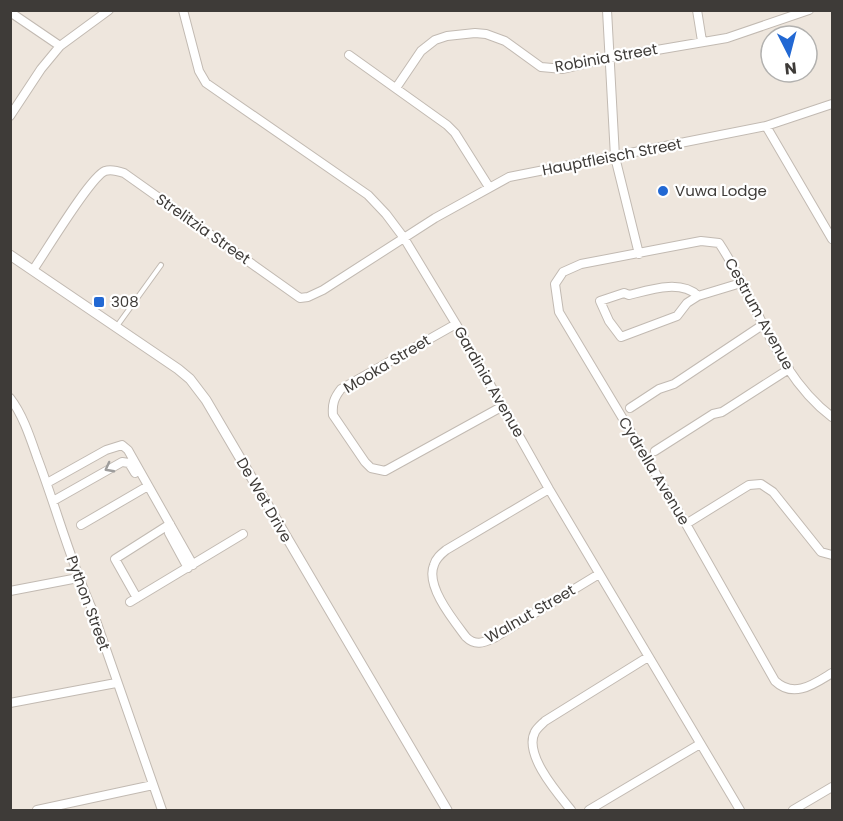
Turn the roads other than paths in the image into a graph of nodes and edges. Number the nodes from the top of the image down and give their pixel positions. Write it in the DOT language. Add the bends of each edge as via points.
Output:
graph roads {
  1 [pos="109,10"];
  2 [pos="183,10"];
  3 [pos="607,10"];
  4 [pos="697,10"];
  5 [pos="809,10"];
  6 [pos="10,12"];
  7 [pos="702,41"];
  8 [pos="60,46"];
  9 [pos="349,55"];
  10 [pos="610,58"];
  11 [pos="396,88"];
  12 [pos="832,104"];
  13 [pos="10,116"];
  14 [pos="766,126"];
  15 [pos="615,156"];
  16 [pos="489,187"];
  17 [pos="404,238"];
  18 [pos="832,239"];
  19 [pos="639,254"];
  20 [pos="10,255"];
  21 [pos="160,265"];
  22 [pos="33,270"];
  23 [pos="741,283"];
  24 [pos="698,296"];
  25 [pos="456,324"];
  26 [pos="764,324"];
  27 [pos="117,327"];
  28 [pos="789,369"];
  29 [pos="10,398"];
  30 [pos="503,406"];
  31 [pos="630,408"];
  32 [pos="832,417"];
  33 [pos="655,451"];
  34 [pos="47,483"];
  35 [pos="146,487"];
  36 [pos="549,489"];
  37 [pos="53,501"];
  38 [pos="686,524"];
  39 [pos="81,525"];
  40 [pos="168,525"];
  41 [pos="243,534"];
  42 [pos="832,555"];
  43 [pos="190,567"];
  44 [pos="599,574"];
  45 [pos="78,578"];
  46 [pos="10,591"];
  47 [pos="648,657"];
  48 [pos="832,673"];
  49 [pos="116,683"];
  50 [pos="10,703"];
  51 [pos="700,744"];
  52 [pos="153,785"];
  53 [pos="832,787"];
  54 [pos="37,810"];
  55 [pos="162,810"];
  56 [pos="447,810"];
  57 [pos="571,810"];
  58 [pos="589,810"];
  59 [pos="740,810"];
  60 [pos="793,810"];
  1 -- 8 [label="street"];
  2 -- 17 [label="street, Gardinia Avenue" via="199,71 206,83 372,198"];
  3 -- 10 [label="street"];
  4 -- 7 [label="street"];
  5 -- 7 [label="street, Robinia Street" via="727,38"];
  6 -- 8 [label="street"];
  7 -- 10 [label="street, Robinia Street"];
  8 -- 13 [label="street"];
  9 -- 11 [label="street"];
  10 -- 11 [label="street, Robinia Street" via="546,69 496,37 475,33 447,36 421,51"];
  10 -- 15 [label="street"];
  11 -- 16 [label="street" via="455,133"];
  12 -- 14 [label="street, Hauptfleisch Street"];
  14 -- 15 [label="street, Hauptfleisch Street"];
  14 -- 18 [label="street"];
  15 -- 16 [label="street, Hauptfleisch Street" via="509,177"];
  15 -- 19 [label="street"];
  16 -- 17 [label="street, Hauptfleisch Street"];
  17 -- 22 [label="street, Strelitzia Street" via="323,290 300,298 129,176 111,170 98,176"];
  17 -- 25 [label="street, Gardinia Avenue"];
  19 -- 23 [label="street, Cestrum Avenue" via="687,243 719,243"];
  19 -- 38 [label="street, Cydrella Avenue" via="570,268 555,284 556,301 575,340"];
  20 -- 22 [label="street, De Wet Drive"];
  21 -- 27 [label="lane"];
  22 -- 27 [label="street, De Wet Drive"];
  23 -- 24 [label="street"];
  23 -- 26 [label="street, Cestrum Avenue"];
  24 -- 24 [label="street" via="690,289 667,287 600,301 621,338 677,316"];
  25 -- 30 [label="street, Gardinia Avenue"];
  25 -- 30 [label="street, Mooka Street" via="341,390 332,405 333,415 365,462 371,468 385,471"];
  26 -- 28 [label="street, Cestrum Avenue"];
  26 -- 31 [label="street" via="674,384"];
  27 -- 56 [label="street, De Wet Drive" via="183,372 206,400"];
  28 -- 32 [label="street, Cestrum Avenue" via="810,398"];
  28 -- 33 [label="street"];
  29 -- 34 [label="street, Python Street"];
  30 -- 36 [label="street, Gardinia Avenue"];
  34 -- 35 [label="street" via="122,445"];
  34 -- 37 [label="street, Python Street"];
  35 -- 37 [label="street, one-way" via="129,464 122,462"];
  35 -- 39 [label="street"];
  35 -- 40 [label="street"];
  36 -- 44 [label="street, Gardinia Avenue"];
  36 -- 44 [label="street, Walnut Street" via="439,556 433,570 439,597 466,637 478,644"];
  37 -- 45 [label="street, Python Street"];
  38 -- 42 [label="street" via="749,485 761,484 773,492 821,552"];
  38 -- 48 [label="street, Cydrella Avenue" via="775,681 792,690"];
  40 -- 43 [label="street"];
  40 -- 43 [label="street" via="115,559 133,600"];
  41 -- 43 [label="street"];
  44 -- 47 [label="street, Gardinia Avenue"];
  45 -- 46 [label="street"];
  45 -- 49 [label="street, Python Street"];
  47 -- 51 [label="street, Gardinia Avenue"];
  47 -- 57 [label="street" via="534,732 537,760"];
  49 -- 50 [label="street"];
  49 -- 52 [label="street, Python Street"];
  51 -- 58 [label="street"];
  51 -- 59 [label="street, Gardinia Avenue"];
  52 -- 54 [label="street"];
  52 -- 55 [label="street, Python Street"];
  53 -- 60 [label="street"];
}
